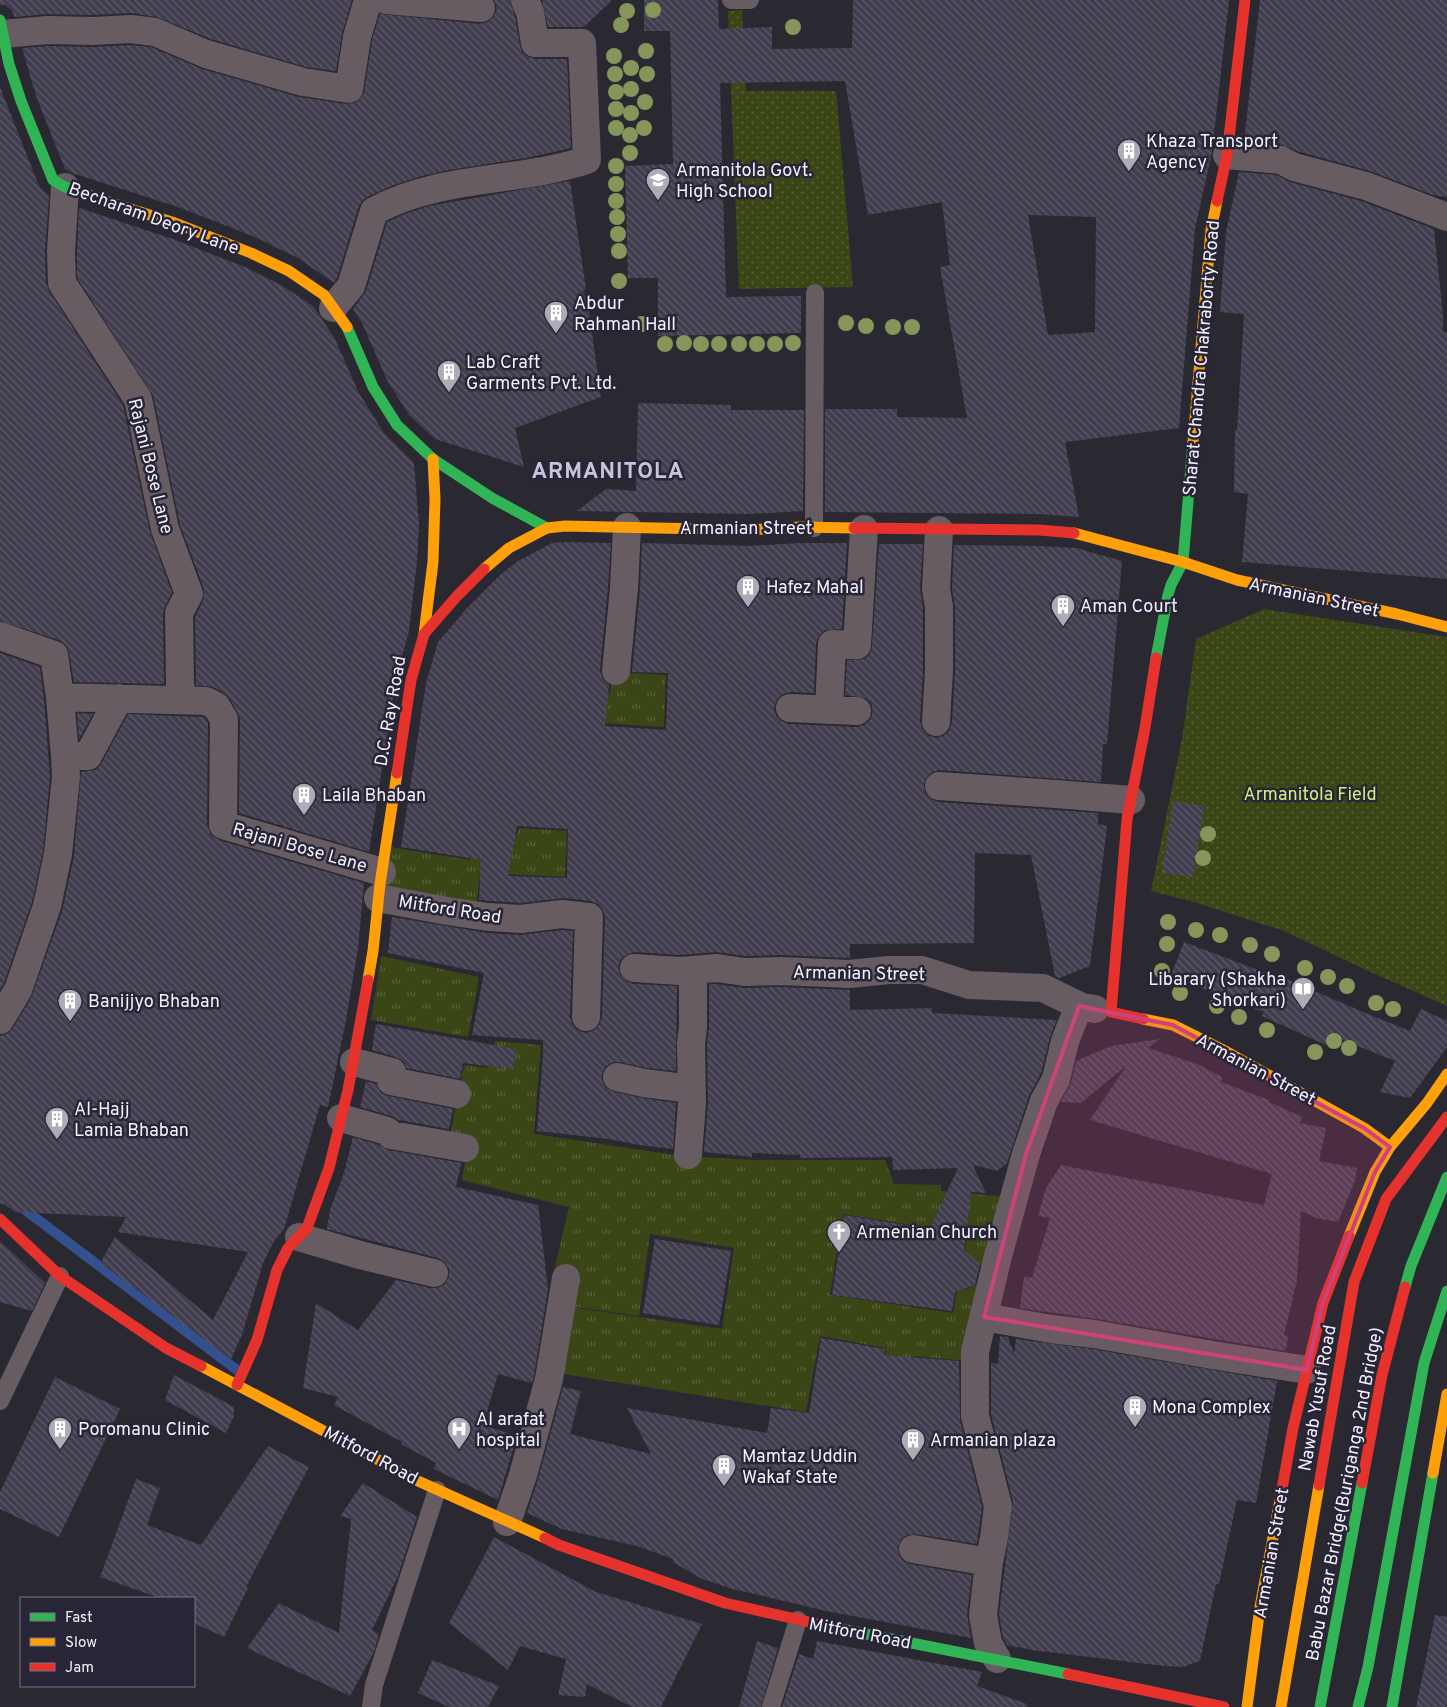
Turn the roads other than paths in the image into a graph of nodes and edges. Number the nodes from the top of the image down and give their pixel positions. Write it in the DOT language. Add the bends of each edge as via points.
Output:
graph roads {
  1 [pos="368,0"];
  2 [pos="386,0"];
  3 [pos="525,0"];
  4 [pos="731,0"];
  5 [pos="750,0"];
  6 [pos="1245,0"];
  7 [pos="481,8"];
  8 [pos="2,27"];
  9 [pos="1226,154"];
  10 [pos="65,187"];
  11 [pos="1447,217"];
  12 [pos="815,293"];
  13 [pos="333,308"];
  14 [pos="432,459"];
  15 [pos="627,527"];
  16 [pos="547,528"];
  17 [pos="814,528"];
  18 [pos="864,529"];
  19 [pos="939,530"];
  20 [pos="1183,562"];
  21 [pos="1447,627"];
  22 [pos="424,634"];
  23 [pos="0,636"];
  24 [pos="616,671"];
  25 [pos="60,697"];
  26 [pos="119,698"];
  27 [pos="183,700"];
  28 [pos="790,708"];
  29 [pos="829,710"];
  30 [pos="857,711"];
  31 [pos="936,722"];
  32 [pos="65,756"];
  33 [pos="939,786"];
  34 [pos="1131,800"];
  35 [pos="380,885"];
  36 [pos="634,968"];
  37 [pos="694,970"];
  38 [pos="1079,1006"];
  39 [pos="1112,1012"];
  40 [pos="586,1017"];
  41 [pos="0,1020"];
  42 [pos="354,1062"];
  43 [pos="1447,1074"];
  44 [pos="617,1077"];
  45 [pos="691,1089"];
  46 [pos="457,1094"];
  47 [pos="1447,1117"];
  48 [pos="340,1118"];
  49 [pos="1390,1147"];
  50 [pos="465,1148"];
  51 [pos="688,1156"];
  52 [pos="1447,1177"];
  53 [pos="0,1219"];
  54 [pos="299,1237"];
  55 [pos="434,1273"];
  56 [pos="60,1276"];
  57 [pos="566,1278"];
  58 [pos="1447,1291"];
  59 [pos="984,1317"];
  60 [pos="1307,1370"];
  61 [pos="238,1384"];
  62 [pos="1447,1394"];
  63 [pos="0,1401"];
  64 [pos="437,1490"];
  65 [pos="507,1522"];
  66 [pos="913,1549"];
  67 [pos="989,1562"];
  68 [pos="798,1620"];
  69 [pos="997,1659"];
  70 [pos="371,1707"];
  71 [pos="771,1707"];
  72 [pos="1224,1707"];
  73 [pos="1247,1707"];
  74 [pos="1282,1707"];
  75 [pos="1320,1707"];
  76 [pos="1358,1707"];
  77 [pos="1392,1707"];
  1 -- 8 [label="street, Becharam Deory Lane" via="357,37 349,89 303,82 206,54 155,32"];
  2 -- 7 [label="street"];
  3 -- 13 [label="street" via="535,43 582,43 587,160 562,168 464,182 417,194 374,211 351,286"];
  4 -- 5 [label="lane"];
  6 -- 9 [label="main road, Sharat Chandra Chakraborty Road"];
  8 -- 10 [label="main road, Becharam Deory Lane" via="21,101 53,180"];
  9 -- 11 [label="street" via="1281,160 1294,167 1366,186"];
  9 -- 20 [label="main road, Sharat Chandra Chakraborty Road" via="1211,230"];
  10 -- 13 [label="main road, Becharam Deory Lane" via="175,222 251,253 288,271 324,295"];
  10 -- 27 [label="street, Rajani Bose Lane" via="62,283 138,399 165,529 189,594 179,613"];
  12 -- 17 [label="lane"];
  13 -- 14 [label="main road, Becharam Deory Lane" via="348,329 373,387 397,425"];
  14 -- 16 [label="main road, Becharam Deory Lane" via="492,498"];
  14 -- 22 [label="main road" via="435,499 433,562"];
  15 -- 16 [label="main road, Armanian Street"];
  15 -- 17 [label="main road, Armanian Street"];
  15 -- 24 [label="street"];
  16 -- 22 [label="main road, D.C. Ray Road" via="509,548 490,564"];
  17 -- 18 [label="main road, Armanian Street"];
  18 -- 19 [label="main road, Armanian Street"];
  18 -- 29 [label="street" via="857,644 832,644"];
  19 -- 20 [label="main road, Armanian Street" via="1079,533"];
  19 -- 31 [label="street"];
  20 -- 21 [label="main road, Armanian Street" via="1237,580"];
  20 -- 34 [label="main road" via="1168,595"];
  22 -- 35 [label="main road, D.C. Ray Road" via="411,680"];
  23 -- 25 [label="street" via="54,655"];
  25 -- 26 [label="street, Rajani Bose Lane"];
  25 -- 32 [label="street"];
  26 -- 27 [label="street, Rajani Bose Lane"];
  26 -- 32 [label="street" via="88,756"];
  27 -- 35 [label="street, Rajani Bose Lane" via="206,700 216,706 224,719 223,825"];
  28 -- 29 [label="street"];
  29 -- 30 [label="street"];
  32 -- 41 [label="street" via="58,854 47,906 18,990"];
  33 -- 34 [label="street"];
  34 -- 39 [label="main road"];
  35 -- 40 [label="street, Mitford Road" via="447,911 521,919 562,914 588,917"];
  35 -- 42 [label="main road, Mitford Road" via="373,951"];
  36 -- 37 [label="street, Armanian Street"];
  37 -- 38 [label="street, Armanian Street" via="717,968 744,972 848,974 922,970 969,985 1043,988"];
  37 -- 45 [label="street"];
  38 -- 39 [label="street, Armanian Street"];
  38 -- 59 [label="street" via="1065,1041 1056,1079 1044,1101 1026,1154"];
  39 -- 49 [label="main road, Armanian Street" via="1173,1025 1293,1087"];
  42 -- 46 [label="street" via="392,1072 391,1081"];
  42 -- 48 [label="main road, Mitford Road"];
  43 -- 49 [label="main road, Armanian Street"];
  44 -- 45 [label="street"];
  45 -- 51 [label="street"];
  47 -- 74 [label="main road, Nawab Yusuf Road" via="1386,1199 1354,1282"];
  48 -- 50 [label="street" via="391,1135"];
  48 -- 54 [label="main road, Mitford Road" via="328,1168 307,1228"];
  49 -- 60 [label="main road, Armanian Street" via="1375,1172 1323,1303"];
  52 -- 75 [label="main road, Babu Bazar Bridge(Buriganga 2nd Bridge)" via="1411,1266 1382,1375"];
  53 -- 56 [label="main road, Mitford Road"];
  54 -- 55 [label="street"];
  54 -- 61 [label="main road, Mitford Road" via="288,1248 278,1270 257,1340"];
  56 -- 61 [label="main road, Mitford Road" via="166,1348"];
  56 -- 63 [label="lane"];
  57 -- 65 [label="street" via="549,1379"];
  58 -- 76 [label="main road" via="1424,1363"];
  59 -- 60 [label="street"];
  59 -- 67 [label="street" via="975,1352 975,1416 998,1506"];
  60 -- 73 [label="main road, Armanian Street" via="1260,1607"];
  61 -- 64 [label="main road, Mitford Road"];
  62 -- 77 [label="main road"];
  64 -- 65 [label="main road, Mitford Road"];
  64 -- 70 [label="lane" via="374,1685"];
  65 -- 68 [label="main road, Mitford Road" via="559,1545 725,1603"];
  66 -- 67 [label="street"];
  67 -- 69 [label="street" via="983,1615 988,1643"];
  68 -- 69 [label="main road, Mitford Road"];
  68 -- 71 [label="lane"];
  69 -- 72 [label="main road, Mitford Road"];
}
